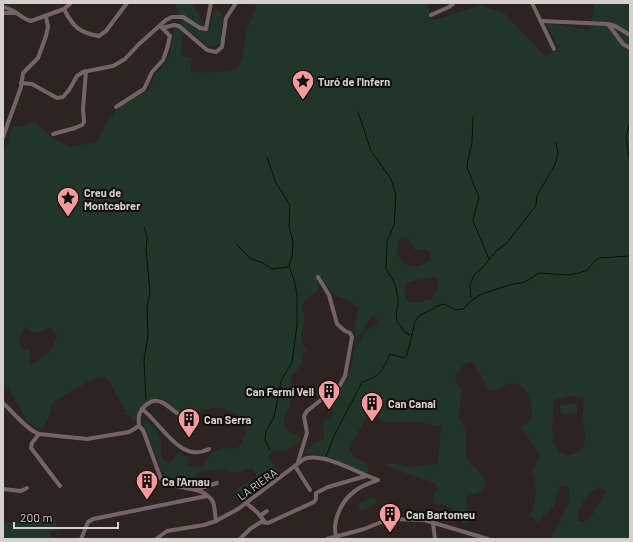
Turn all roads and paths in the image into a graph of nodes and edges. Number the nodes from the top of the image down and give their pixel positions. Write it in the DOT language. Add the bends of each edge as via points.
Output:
graph roads {
  1 [pos="71,3"];
  2 [pos="127,3"];
  3 [pos="211,3"];
  4 [pos="236,3"];
  5 [pos="454,3"];
  6 [pos="532,3"];
  7 [pos="3,7"];
  8 [pos="64,9"];
  9 [pos="3,13"];
  10 [pos="18,13"];
  11 [pos="431,15"];
  12 [pos="46,16"];
  13 [pos="541,20"];
  14 [pos="608,24"];
  15 [pos="162,28"];
  16 [pos="155,29"];
  17 [pos="630,35"];
  18 [pos="630,48"];
  19 [pos="554,49"];
  20 [pos="86,71"];
  21 [pos="21,83"];
  22 [pos="116,106"];
  23 [pos="52,134"];
  24 [pos="3,137"];
  25 [pos="318,277"];
  26 [pos="3,403"];
  27 [pos="142,409"];
  28 [pos="177,414"];
  29 [pos="139,426"];
  30 [pos="39,434"];
  31 [pos="209,449"];
  32 [pos="297,465"];
  33 [pos="366,476"];
  34 [pos="217,483"];
  35 [pos="60,486"];
  36 [pos="27,488"];
  37 [pos="3,489"];
  38 [pos="195,490"];
  39 [pos="310,490"];
  40 [pos="207,496"];
  41 [pos="246,503"];
  42 [pos="267,511"];
  43 [pos="261,515"];
  44 [pos="216,521"];
  45 [pos="265,522"];
  46 [pos="433,523"];
  47 [pos="336,536"];
  48 [pos="81,539"];
  49 [pos="156,539"];
  50 [pos="240,539"];
  51 [pos="327,539"];
  52 [pos="435,539"];
  53 [pos="488,539"];
  1 -- 8 [label="street"];
  2 -- 8 [label="street" via="106,31 99,36 79,30"];
  3 -- 16 [label="street" via="206,29 178,17 166,20"];
  4 -- 15 [label="street" via="226,18 222,47 216,52 207,50 179,26"];
  5 -- 11 [label="street"];
  6 -- 13 [label="street"];
  7 -- 10 [label="street"];
  8 -- 12 [label="street"];
  9 -- 10 [label="street"];
  10 -- 12 [label="street" via="31,21"];
  12 -- 21 [label="street" via="48,27 44,43 36,61 23,73"];
  13 -- 14 [label="street"];
  13 -- 19 [label="street"];
  14 -- 17 [label="street"];
  14 -- 18 [label="street" via="623,44"];
  15 -- 16 [label="street"];
  15 -- 22 [label="street" via="170,36 163,60 152,72 144,89"];
  16 -- 20 [label="street" via="125,59 113,66"];
  20 -- 21 [label="street" via="77,76 63,97 57,98 32,84"];
  20 -- 23 [label="street" via="84,122 75,128"];
  21 -- 24 [label="street"];
  25 -- 32 [label="street" via="329,295 337,324 352,337 345,376 340,385 304,416 307,433"];
  26 -- 30 [label="street" via="28,428"];
  27 -- 28 [label="street" via="146,404 157,401"];
  27 -- 29 [label="street"];
  27 -- 31 [label="street" via="184,449 201,453"];
  29 -- 30 [label="street" via="129,432 98,438"];
  29 -- 38 [label="street" via="143,430 161,479 165,483"];
  30 -- 35 [label="street" via="31,448"];
  32 -- 33 [label="street, LA RIERA" via="309,457 324,458"];
  32 -- 39 [label="street"];
  32 -- 41 [label="street, LA RIERA"];
  33 -- 45 [label="street" via="328,487 316,493 314,502 268,524"];
  33 -- 47 [label="street, LA RIERA" via="378,480 356,490 346,499 337,515"];
  34 -- 38 [label="street"];
  36 -- 37 [label="street" via="21,491"];
  38 -- 40 [label="street"];
  40 -- 44 [label="street" via="212,502"];
  40 -- 48 [label="street" via="93,519 88,522"];
  41 -- 43 [label="street"];
  41 -- 44 [label="street, LA RIERA"];
  42 -- 43 [label="street"];
  43 -- 45 [label="street"];
  44 -- 49 [label="street, LA RIERA" via="168,531"];
  45 -- 50 [label="street" via="250,529"];
  46 -- 47 [label="street" via="424,520 389,519"];
  46 -- 52 [label="street"];
  46 -- 53 [label="street"];
  47 -- 51 [label="street"];
}
